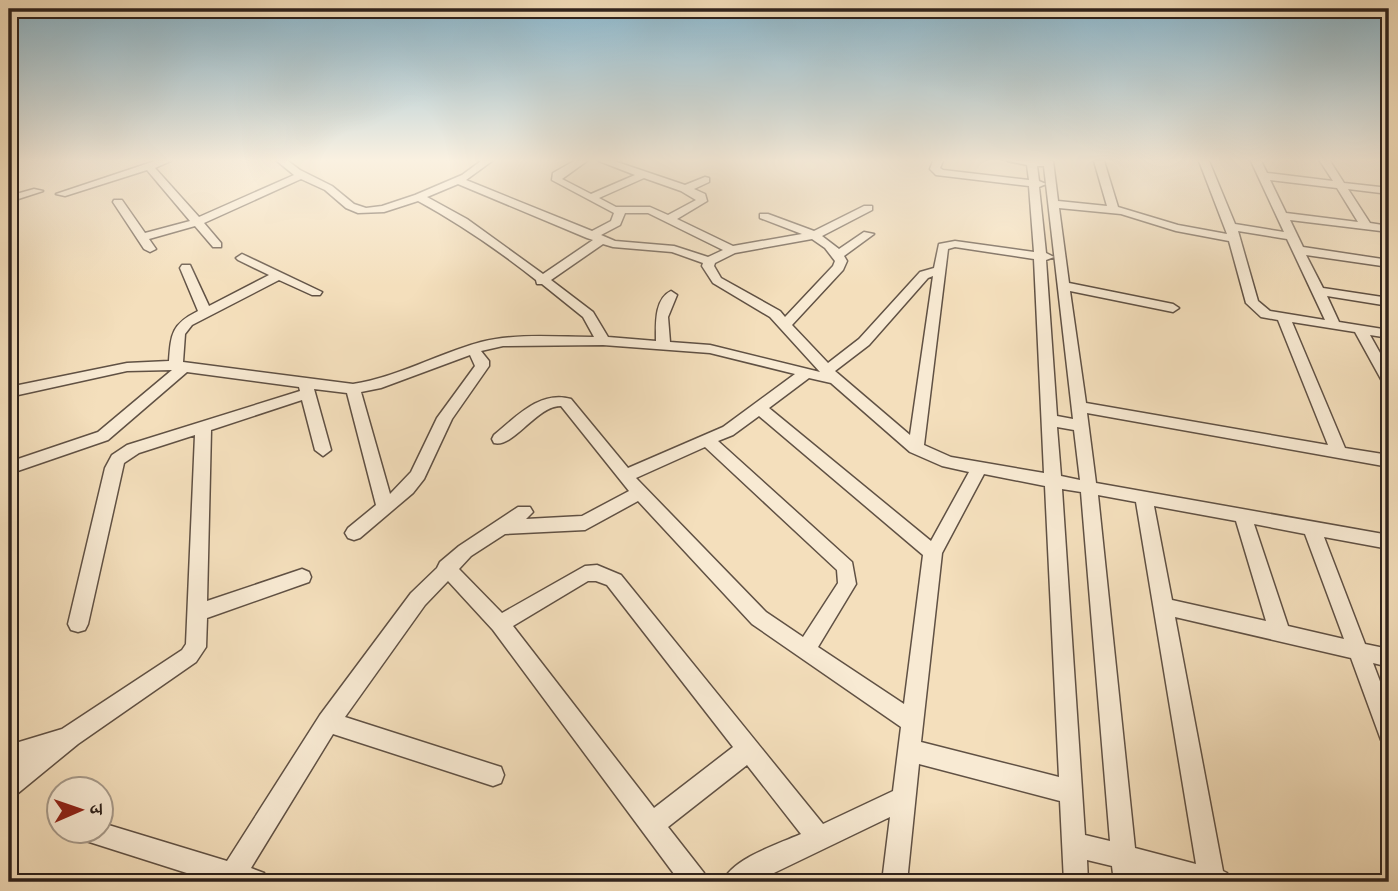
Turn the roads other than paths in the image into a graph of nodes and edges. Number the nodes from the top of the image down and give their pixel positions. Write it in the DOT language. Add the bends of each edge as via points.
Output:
graph roads {
  1 [pos="118,202"];
  2 [pos="180,203"];
  3 [pos="240,203"];
  4 [pos="346,203"];
  5 [pos="401,203"];
  6 [pos="428,203"];
  7 [pos="511,203"];
  8 [pos="601,203"];
  9 [pos="699,203"];
  10 [pos="1041,203"];
  11 [pos="1111,203"];
  12 [pos="1220,203"];
  13 [pos="1275,203"];
  14 [pos="1351,203"];
  15 [pos="1054,204"];
  16 [pos="868,208"];
  17 [pos="1113,209"];
  18 [pos="620,211"];
  19 [pos="765,216"];
  20 [pos="1281,216"];
  21 [pos="668,219"];
  22 [pos="197,222"];
  23 [pos="1367,227"];
  24 [pos="1389,229"];
  25 [pos="1232,233"];
  26 [pos="868,234"];
  27 [pos="813,236"];
  28 [pos="1291,236"];
  29 [pos="142,237"];
  30 [pos="596,238"];
  31 [pos="217,245"];
  32 [pos="150,249"];
  33 [pos="732,250"];
  34 [pos="1297,250"];
  35 [pos="839,254"];
  36 [pos="1040,256"];
  37 [pos="242,258"];
  38 [pos="1061,259"];
  39 [pos="709,261"];
  40 [pos="1389,263"];
  41 [pos="186,268"];
  42 [pos="939,270"];
  43 [pos="279,275"];
  44 [pos="541,281"];
  45 [pos="1065,291"];
  46 [pos="1317,291"];
  47 [pos="316,292"];
  48 [pos="1042,292"];
  49 [pos="671,295"];
  50 [pos="1389,302"];
  51 [pos="1173,308"];
  52 [pos="205,312"];
  53 [pos="1284,318"];
  54 [pos="785,325"];
  55 [pos="1334,325"];
  56 [pos="1044,329"];
  57 [pos="1360,329"];
  58 [pos="1070,334"];
  59 [pos="1389,334"];
  60 [pos="603,341"];
  61 [pos="663,345"];
  62 [pos="473,350"];
  63 [pos="180,365"];
  64 [pos="807,372"];
  65 [pos="831,375"];
  66 [pos="1388,376"];
  67 [pos="307,389"];
  68 [pos="353,389"];
  69 [pos="9,392"];
  70 [pos="1079,407"];
  71 [pos="759,408"];
  72 [pos="1049,420"];
  73 [pos="1081,426"];
  74 [pos="203,427"];
  75 [pos="500,439"];
  76 [pos="708,441"];
  77 [pos="916,448"];
  78 [pos="323,450"];
  79 [pos="1339,452"];
  80 [pos="1389,461"];
  81 [pos="9,468"];
  82 [pos="979,468"];
  83 [pos="625,476"];
  84 [pos="1052,482"];
  85 [pos="1089,489"];
  86 [pos="640,492"];
  87 [pos="1144,498"];
  88 [pos="385,507"];
  89 [pos="524,512"];
  90 [pos="1243,516"];
  91 [pos="500,527"];
  92 [pos="1312,528"];
  93 [pos="354,533"];
  94 [pos="1389,542"];
  95 [pos="933,553"];
  96 [pos="446,567"];
  97 [pos="302,578"];
  98 [pos="1164,606"];
  99 [pos="199,612"];
  100 [pos="78,624"];
  101 [pos="500,624"];
  102 [pos="1280,633"];
  103 [pos="806,649"];
  104 [pos="1358,650"];
  105 [pos="1389,657"];
  106 [pos="911,721"];
  107 [pos="328,722"];
  108 [pos="1389,733"];
  109 [pos="70,736"];
  110 [pos="749,749"];
  111 [pos="908,750"];
  112 [pos="9,757"];
  113 [pos="493,775"];
  114 [pos="9,786"];
  115 [pos="1071,792"];
  116 [pos="903,800"];
  117 [pos="651,825"];
  118 [pos="819,838"];
  119 [pos="116,839"];
  120 [pos="1073,844"];
  121 [pos="1122,855"];
  122 [pos="238,880"];
  123 [pos="695,882"];
  124 [pos="735,882"];
  125 [pos="895,882"];
  126 [pos="1076,882"];
  127 [pos="1126,882"];
  128 [pos="1214,882"];
  1 -- 29 [label="street"];
  2 -- 22 [label="street"];
  3 -- 22 [label="street"];
  4 -- 5 [label="street" via="351,208 375,211"];
  6 -- 44 [label="street" via="485,236"];
  7 -- 30 [label="street"];
  8 -- 18 [label="street"];
  9 -- 21 [label="street"];
  10 -- 36 [label="street"];
  11 -- 17 [label="street"];
  12 -- 25 [label="street"];
  13 -- 20 [label="street"];
  14 -- 23 [label="street"];
  15 -- 17 [label="street"];
  15 -- 38 [label="street"];
  16 -- 27 [label="street"];
  17 -- 25 [label="street" via="1176,228"];
  18 -- 21 [label="street" via="643,209"];
  18 -- 30 [label="street" via="616,223"];
  19 -- 27 [label="street"];
  20 -- 23 [label="street"];
  20 -- 28 [label="street"];
  21 -- 33 [label="street"];
  22 -- 29 [label="street"];
  22 -- 31 [label="street"];
  23 -- 24 [label="street"];
  25 -- 28 [label="street"];
  25 -- 53 [label="street" via="1252,303 1266,314"];
  26 -- 35 [label="street"];
  27 -- 33 [label="street"];
  27 -- 35 [label="street"];
  28 -- 34 [label="street"];
  29 -- 32 [label="street"];
  30 -- 39 [label="street" via="622,246 674,249"];
  30 -- 44 [label="street"];
  33 -- 39 [label="street"];
  34 -- 40 [label="street"];
  34 -- 46 [label="street"];
  35 -- 54 [label="street" via="839,267"];
  36 -- 38 [label="street"];
  36 -- 42 [label="street" via="948,244 941,249"];
  36 -- 48 [label="street"];
  37 -- 43 [label="street"];
  38 -- 45 [label="street"];
  39 -- 54 [label="street" via="709,271 717,280"];
  41 -- 52 [label="street"];
  42 -- 65 [label="street" via="925,275"];
  42 -- 77 [label="street"];
  43 -- 47 [label="street"];
  43 -- 52 [label="street"];
  44 -- 60 [label="street" via="587,316"];
  45 -- 48 [label="street"];
  45 -- 51 [label="street"];
  45 -- 58 [label="street"];
  46 -- 50 [label="street"];
  46 -- 55 [label="street"];
  48 -- 56 [label="street"];
  49 -- 61 [label="street" via="662,317"];
  52 -- 63 [label="street" via="178,334"];
  53 -- 55 [label="street"];
  53 -- 79 [label="street"];
  54 -- 65 [label="street"];
  55 -- 57 [label="street"];
  56 -- 58 [label="street"];
  56 -- 72 [label="street"];
  57 -- 59 [label="street"];
  57 -- 66 [label="street"];
  58 -- 70 [label="street"];
  60 -- 61 [label="street"];
  60 -- 62 [label="street" via="503,342"];
  61 -- 64 [label="street" via="731,352"];
  62 -- 68 [label="street"];
  62 -- 88 [label="street" via="482,361 480,371 445,418 418,475"];
  63 -- 67 [label="street"];
  63 -- 69 [label="street" via="127,367"];
  63 -- 81 [label="street" via="103,436"];
  64 -- 65 [label="street"];
  64 -- 71 [label="street"];
  65 -- 77 [label="street"];
  67 -- 68 [label="street"];
  67 -- 74 [label="street"];
  67 -- 78 [label="street"];
  68 -- 88 [label="street"];
  70 -- 73 [label="street"];
  70 -- 79 [label="street"];
  71 -- 76 [label="street"];
  71 -- 95 [label="street"];
  72 -- 73 [label="street"];
  72 -- 84 [label="street"];
  73 -- 85 [label="street"];
  74 -- 99 [label="street"];
  74 -- 100 [label="street" via="133,449 118,459"];
  75 -- 83 [label="street" via="547,402 560,399"];
  76 -- 83 [label="street"];
  76 -- 103 [label="street" via="845,567 847,584"];
  77 -- 82 [label="street"];
  79 -- 80 [label="street"];
  82 -- 84 [label="street"];
  82 -- 95 [label="street"];
  83 -- 86 [label="street"];
  84 -- 85 [label="street"];
  84 -- 115 [label="street"];
  85 -- 87 [label="street"];
  85 -- 121 [label="street"];
  86 -- 91 [label="street" via="585,523"];
  86 -- 103 [label="street" via="742,602"];
  87 -- 90 [label="street"];
  87 -- 98 [label="street"];
  88 -- 93 [label="street"];
  89 -- 91 [label="street"];
  90 -- 92 [label="street"];
  90 -- 102 [label="street"];
  91 -- 96 [label="street"];
  92 -- 94 [label="street"];
  92 -- 104 [label="street"];
  95 -- 106 [label="street"];
  96 -- 101 [label="street"];
  96 -- 107 [label="street"];
  97 -- 99 [label="street"];
  98 -- 102 [label="street"];
  98 -- 128 [label="street"];
  99 -- 109 [label="street" via="196,647 189,656"];
  101 -- 110 [label="street" via="585,574 605,575 614,580"];
  101 -- 117 [label="street"];
  102 -- 104 [label="street"];
  103 -- 106 [label="street"];
  104 -- 105 [label="street"];
  104 -- 108 [label="street"];
  106 -- 111 [label="street"];
  107 -- 113 [label="street"];
  107 -- 122 [label="street"];
  109 -- 112 [label="street"];
  109 -- 114 [label="street"];
  110 -- 117 [label="street"];
  110 -- 118 [label="street"];
  111 -- 115 [label="street"];
  111 -- 116 [label="street"];
  115 -- 120 [label="street"];
  116 -- 118 [label="street"];
  116 -- 125 [label="street"];
  117 -- 123 [label="street"];
  118 -- 124 [label="street"];
  119 -- 122 [label="street"];
  120 -- 121 [label="street"];
  120 -- 126 [label="street"];
  121 -- 127 [label="street"];
  121 -- 128 [label="street"];
}
